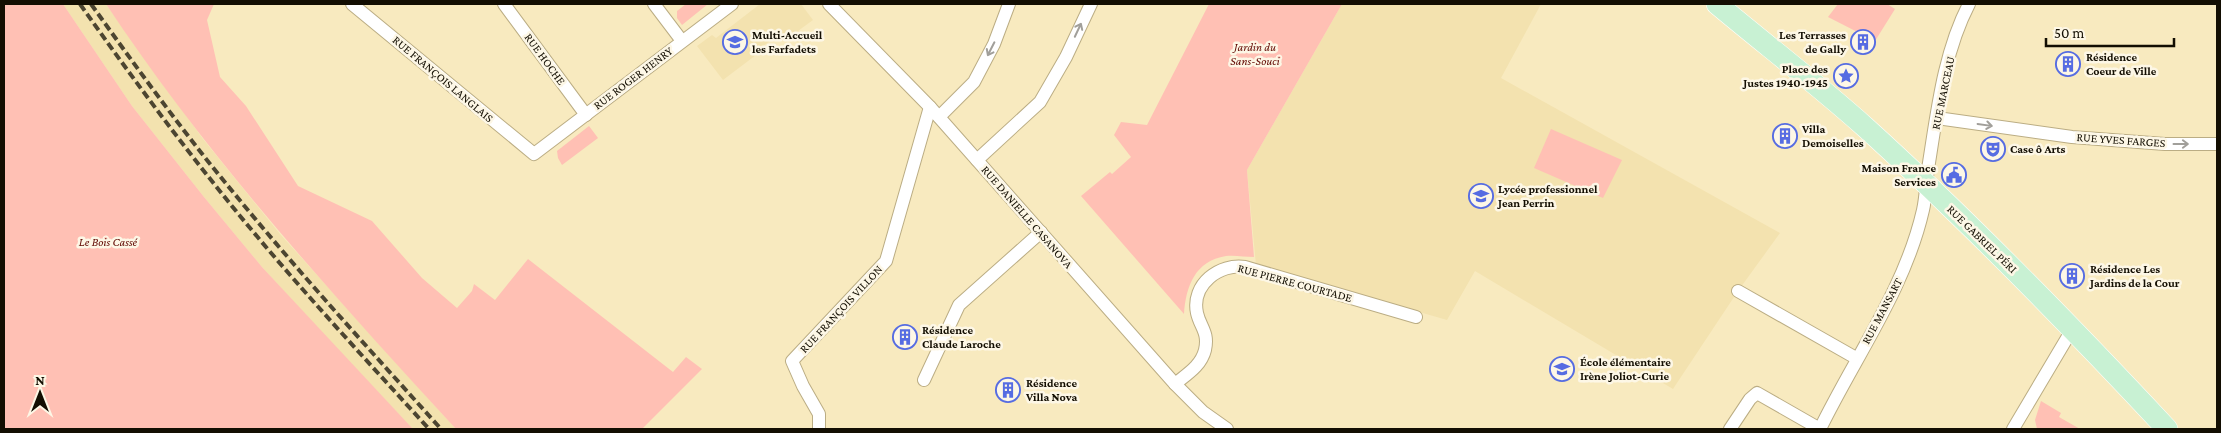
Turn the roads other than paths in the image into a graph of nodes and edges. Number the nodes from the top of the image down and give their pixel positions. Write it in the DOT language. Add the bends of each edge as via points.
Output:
graph roads {
  1 [pos="352,4"];
  2 [pos="504,4"];
  3 [pos="654,4"];
  4 [pos="732,4"];
  5 [pos="829,4"];
  6 [pos="1010,4"];
  7 [pos="1090,4"];
  8 [pos="1717,4"];
  9 [pos="1968,4"];
  10 [pos="682,40"];
  11 [pos="930,108"];
  12 [pos="586,114"];
  13 [pos="939,117"];
  14 [pos="1937,118"];
  15 [pos="2217,144"];
  16 [pos="534,154"];
  17 [pos="977,160"];
  18 [pos="1926,185"];
  19 [pos="1041,232"];
  20 [pos="1738,291"];
  21 [pos="1416,317"];
  22 [pos="2073,328"];
  23 [pos="1856,358"];
  24 [pos="924,380"];
  25 [pos="1174,384"];
  26 [pos="819,429"];
  27 [pos="1227,429"];
  28 [pos="1730,429"];
  29 [pos="1820,429"];
  30 [pos="2013,429"];
  31 [pos="2166,429"];
  1 -- 16 [label="street, RUE FRANÇOIS LANGLAIS"];
  2 -- 12 [label="street, RUE HOCHE"];
  3 -- 10 [label="street"];
  4 -- 10 [label="street, RUE ROGER HENRY"];
  5 -- 11 [label="street, RUE DANIELLE CASANOVA"];
  6 -- 13 [label="street, one-way" via="974,82"];
  17 -- 7 [label="street, one-way" via="1040,102 1066,57"];
  8 -- 18 [label="main road, RUE GABRIEL PÉRI" via="1863,126"];
  9 -- 14 [label="street, RUE MARCEAU" via="1942,85"];
  10 -- 12 [label="street, RUE ROGER HENRY"];
  11 -- 13 [label="street, RUE DANIELLE CASANOVA"];
  11 -- 26 [label="street, RUE FRANÇOIS VILLON" via="886,261 792,360 819,414"];
  12 -- 16 [label="street, RUE ROGER HENRY"];
  13 -- 17 [label="street, RUE DANIELLE CASANOVA"];
  14 -- 15 [label="street, RUE YVES FARGES, one-way" via="2072,136 2165,144"];
  14 -- 18 [label="street, RUE MARCEAU"];
  17 -- 19 [label="street, RUE DANIELLE CASANOVA"];
  18 -- 22 [label="main road, RUE GABRIEL PÉRI"];
  18 -- 23 [label="street, RUE MANSART" via="1923,210 1910,255"];
  19 -- 24 [label="street" via="958,305"];
  19 -- 25 [label="street, RUE DANIELLE CASANOVA"];
  20 -- 23 [label="street"];
  21 -- 25 [label="street, RUE PIERRE COURTADE" via="1246,267 1226,268 1208,279 1198,296 1197,313 1206,335 1203,356 1194,369"];
  22 -- 30 [label="street"];
  22 -- 31 [label="main road, RUE GABRIEL PÉRI"];
  23 -- 29 [label="street, RUE MANSART"];
  25 -- 27 [label="street, RUE DANIELLE CASANOVA" via="1202,412"];
  28 -- 29 [label="street" via="1757,393"];
}
